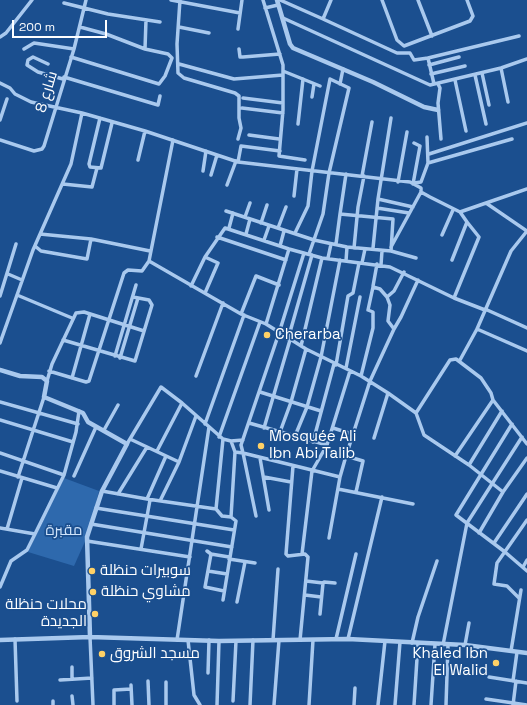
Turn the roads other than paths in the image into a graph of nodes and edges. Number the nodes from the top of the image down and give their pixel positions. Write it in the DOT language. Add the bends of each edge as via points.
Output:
graph roads {
  1 [pos="32,0"];
  2 [pos="86,0"];
  3 [pos="172,0"];
  4 [pos="242,0"];
  5 [pos="263,0"];
  6 [pos="331,0"];
  7 [pos="382,0"];
  8 [pos="418,0"];
  9 [pos="467,0"];
  10 [pos="180,1"];
  11 [pos="278,2"];
  12 [pos="64,3"];
  13 [pos="84,8"];
  14 [pos="265,8"];
  15 [pos="240,13"];
  16 [pos="283,18"];
  17 [pos="323,19"];
  18 [pos="146,20"];
  19 [pos="160,22"];
  20 [pos="80,27"];
  21 [pos="179,27"];
  22 [pos="238,29"];
  23 [pos="209,33"];
  24 [pos="432,36"];
  25 [pos="519,36"];
  26 [pos="0,37"];
  27 [pos="402,45"];
  28 [pos="74,48"];
  29 [pos="24,49"];
  30 [pos="145,49"];
  31 [pos="239,49"];
  32 [pos="398,52"];
  33 [pos="280,54"];
  34 [pos="71,57"];
  35 [pos="459,57"];
  36 [pos="428,58"];
  37 [pos="527,59"];
  38 [pos="48,64"];
  39 [pos="179,64"];
  40 [pos="429,65"];
  41 [pos="465,66"];
  42 [pos="501,68"];
  43 [pos="344,69"];
  44 [pos="283,73"];
  45 [pos="482,73"];
  46 [pos="431,74"];
  47 [pos="475,75"];
  48 [pos="64,78"];
  49 [pos="303,79"];
  50 [pos="455,80"];
  51 [pos="0,83"];
  52 [pos="314,84"];
  53 [pos="340,84"];
  54 [pos="436,84"];
  55 [pos="320,86"];
  56 [pos="160,96"];
  57 [pos="312,97"];
  58 [pos="243,98"];
  59 [pos="6,100"];
  60 [pos="508,102"];
  61 [pos="283,103"];
  62 [pos="489,105"];
  63 [pos="55,107"];
  64 [pos="242,108"];
  65 [pos="438,110"];
  66 [pos="82,113"];
  67 [pos="283,113"];
  68 [pos="100,118"];
  69 [pos="391,118"];
  70 [pos="0,120"];
  71 [pos="372,122"];
  72 [pos="112,123"];
  73 [pos="527,123"];
  74 [pos="298,124"];
  75 [pos="486,124"];
  76 [pos="145,131"];
  77 [pos="466,131"];
  78 [pos="408,132"];
  79 [pos="249,135"];
  80 [pos="427,137"];
  81 [pos="238,139"];
  82 [pos="280,139"];
  83 [pos="441,139"];
  84 [pos="512,139"];
  85 [pos="0,140"];
  86 [pos="173,140"];
  87 [pos="414,143"];
  88 [pos="206,151"];
  89 [pos="280,151"];
  90 [pos="429,154"];
  91 [pos="217,155"];
  92 [pos="288,158"];
  93 [pos="138,160"];
  94 [pos="305,160"];
  95 [pos="237,162"];
  96 [pos="428,163"];
  97 [pos="97,168"];
  98 [pos="287,168"];
  99 [pos="298,169"];
  100 [pos="203,170"];
  101 [pos="312,171"];
  102 [pos="329,173"];
  103 [pos="346,174"];
  104 [pos="211,175"];
  105 [pos="363,176"];
  106 [pos="380,178"];
  107 [pos="398,182"];
  108 [pos="413,183"];
  109 [pos="63,184"];
  110 [pos="227,185"];
  111 [pos="527,189"];
  112 [pos="421,192"];
  113 [pos="294,196"];
  114 [pos="378,199"];
  115 [pos="250,203"];
  116 [pos="486,203"];
  117 [pos="267,205"];
  118 [pos="286,207"];
  119 [pos="412,207"];
  120 [pos="377,208"];
  121 [pos="453,210"];
  122 [pos="226,211"];
  123 [pos="460,212"];
  124 [pos="233,213"];
  125 [pos="409,213"];
  126 [pos="340,214"];
  127 [pos="358,215"];
  128 [pos="245,217"];
  129 [pos="375,217"];
  130 [pos="250,219"];
  131 [pos="467,222"];
  132 [pos="261,223"];
  133 [pos="269,226"];
  134 [pos="228,228"];
  135 [pos="278,228"];
  136 [pos="284,231"];
  137 [pos="527,231"];
  138 [pos="40,234"];
  139 [pos="246,234"];
  140 [pos="295,234"];
  141 [pos="442,234"];
  142 [pos="217,237"];
  143 [pos="91,239"];
  144 [pos="264,240"];
  145 [pos="314,240"];
  146 [pos="16,244"];
  147 [pos="331,244"];
  148 [pos="336,244"];
  149 [pos="35,246"];
  150 [pos="280,246"];
  151 [pos="348,247"];
  152 [pos="354,248"];
  153 [pos="373,248"];
  154 [pos="289,249"];
  155 [pos="365,249"];
  156 [pos="390,250"];
  157 [pos="150,251"];
  158 [pos="382,251"];
  159 [pos="304,253"];
  160 [pos="311,255"];
  161 [pos="205,257"];
  162 [pos="322,258"];
  163 [pos="328,258"];
  164 [pos="416,258"];
  165 [pos="286,260"];
  166 [pos="340,260"];
  167 [pos="452,260"];
  168 [pos="149,261"];
  169 [pos="346,261"];
  170 [pos="361,263"];
  171 [pos="379,264"];
  172 [pos="404,272"];
  173 [pos="8,274"];
  174 [pos="0,280"];
  175 [pos="22,280"];
  176 [pos="418,280"];
  177 [pos="5,282"];
  178 [pos="279,284"];
  179 [pos="136,285"];
  180 [pos="191,286"];
  181 [pos="373,286"];
  182 [pos="205,294"];
  183 [pos="17,295"];
  184 [pos="0,296"];
  185 [pos="387,296"];
  186 [pos="136,297"];
  187 [pos="360,297"];
  188 [pos="454,298"];
  189 [pos="223,303"];
  190 [pos="485,310"];
  191 [pos="90,314"];
  192 [pos="243,314"];
  193 [pos="72,318"];
  194 [pos="108,320"];
  195 [pos="260,322"];
  196 [pos="266,324"];
  197 [pos="127,325"];
  198 [pos="527,328"];
  199 [pos="394,329"];
  200 [pos="477,329"];
  201 [pos="144,331"];
  202 [pos="279,333"];
  203 [pos="63,340"];
  204 [pos="289,340"];
  205 [pos="0,343"];
  206 [pos="81,346"];
  207 [pos="301,346"];
  208 [pos="306,349"];
  209 [pos="527,350"];
  210 [pos="98,351"];
  211 [pos="115,356"];
  212 [pos="321,357"];
  213 [pos="120,358"];
  214 [pos="460,360"];
  215 [pos="335,364"];
  216 [pos="0,370"];
  217 [pos="348,370"];
  218 [pos="49,371"];
  219 [pos="196,376"];
  220 [pos="361,376"];
  221 [pos="72,378"];
  222 [pos="47,381"];
  223 [pos="370,381"];
  224 [pos="260,392"];
  225 [pos="388,393"];
  226 [pos="44,397"];
  227 [pos="274,397"];
  228 [pos="493,400"];
  229 [pos="0,402"];
  230 [pos="291,402"];
  231 [pos="182,403"];
  232 [pos="118,405"];
  233 [pos="306,406"];
  234 [pos="79,411"];
  235 [pos="322,411"];
  236 [pos="502,411"];
  237 [pos="37,413"];
  238 [pos="416,413"];
  239 [pos="196,416"];
  240 [pos="0,420"];
  241 [pos="249,423"];
  242 [pos="78,424"];
  243 [pos="205,424"];
  244 [pos="512,424"];
  245 [pos="96,427"];
  246 [pos="209,428"];
  247 [pos="264,428"];
  248 [pos="333,428"];
  249 [pos="32,429"];
  250 [pos="104,430"];
  251 [pos="280,432"];
  252 [pos="352,434"];
  253 [pos="295,436"];
  254 [pos="522,437"];
  255 [pos="221,438"];
  256 [pos="374,438"];
  257 [pos="130,439"];
  258 [pos="243,440"];
  259 [pos="231,441"];
  260 [pos="73,442"];
  261 [pos="313,442"];
  262 [pos="127,444"];
  263 [pos="527,444"];
  264 [pos="327,445"];
  265 [pos="147,447"];
  266 [pos="157,451"];
  267 [pos="235,452"];
  268 [pos="0,453"];
  269 [pos="243,453"];
  270 [pos="166,456"];
  271 [pos="346,456"];
  272 [pos="455,456"];
  273 [pos="260,458"];
  274 [pos="527,458"];
  275 [pos="23,461"];
  276 [pos="179,462"];
  277 [pos="469,465"];
  278 [pos="293,466"];
  279 [pos="0,471"];
  280 [pos="312,471"];
  281 [pos="481,474"];
  282 [pos="64,475"];
  283 [pos="74,476"];
  284 [pos="20,477"];
  285 [pos="264,477"];
  286 [pos="340,477"];
  287 [pos="291,482"];
  288 [pos="491,484"];
  289 [pos="57,488"];
  290 [pos="338,489"];
  291 [pos="102,491"];
  292 [pos="356,492"];
  293 [pos="503,492"];
  294 [pos="118,494"];
  295 [pos="527,494"];
  296 [pos="382,497"];
  297 [pos="148,500"];
  298 [pos="160,501"];
  299 [pos="413,504"];
  300 [pos="198,506"];
  301 [pos="96,508"];
  302 [pos="216,509"];
  303 [pos="269,510"];
  304 [pos="147,516"];
  305 [pos="256,516"];
  306 [pos="231,517"];
  307 [pos="527,520"];
  308 [pos="467,523"];
  309 [pos="91,524"];
  310 [pos="195,524"];
  311 [pos="0,528"];
  312 [pos="7,529"];
  313 [pos="234,530"];
  314 [pos="144,533"];
  315 [pos="479,533"];
  316 [pos="35,534"];
  317 [pos="329,538"];
  318 [pos="192,540"];
  319 [pos="87,541"];
  320 [pos="494,544"];
  321 [pos="232,547"];
  322 [pos="141,549"];
  323 [pos="505,552"];
  324 [pos="302,554"];
  325 [pos="356,554"];
  326 [pos="190,557"];
  327 [pos="229,558"];
  328 [pos="527,560"];
  329 [pos="437,561"];
  330 [pos="245,562"];
  331 [pos="255,563"];
  332 [pos="523,567"];
  333 [pos="278,569"];
  334 [pos="208,571"];
  335 [pos="527,571"];
  336 [pos="227,574"];
  337 [pos="306,581"];
  338 [pos="335,583"];
  339 [pos="323,584"];
  340 [pos="0,587"];
  341 [pos="521,590"];
  342 [pos="224,591"];
  343 [pos="305,595"];
  344 [pos="321,597"];
  345 [pos="519,598"];
  346 [pos="223,600"];
  347 [pos="237,602"];
  348 [pos="320,614"];
  349 [pos="470,623"];
  350 [pos="90,637"];
  351 [pos="15,639"];
  352 [pos="348,639"];
  353 [pos="0,640"];
  354 [pos="177,640"];
  355 [pos="188,640"];
  356 [pos="209,640"];
  357 [pos="253,640"];
  358 [pos="273,640"];
  359 [pos="279,640"];
  360 [pos="300,640"];
  361 [pos="313,640"];
  362 [pos="336,640"];
  363 [pos="219,641"];
  364 [pos="236,641"];
  365 [pos="385,641"];
  366 [pos="400,642"];
  367 [pos="412,643"];
  368 [pos="418,643"];
  369 [pos="436,644"];
  370 [pos="445,645"];
  371 [pos="465,645"];
  372 [pos="514,651"];
  373 [pos="527,653"];
  374 [pos="72,667"];
  375 [pos="208,673"];
  376 [pos="489,677"];
  377 [pos="92,678"];
  378 [pos="72,679"];
  379 [pos="60,680"];
  380 [pos="148,680"];
  381 [pos="514,681"];
  382 [pos="166,682"];
  383 [pos="527,683"];
  384 [pos="355,688"];
  385 [pos="72,696"];
  386 [pos="486,700"];
  387 [pos="17,701"];
  388 [pos="233,701"];
  389 [pos="513,704"];
  390 [pos="73,705"];
  391 [pos="93,705"];
  392 [pos="114,705"];
  393 [pos="132,705"];
  394 [pos="149,705"];
  395 [pos="166,705"];
  396 [pos="200,705"];
  397 [pos="217,705"];
  398 [pos="250,705"];
  399 [pos="274,705"];
  400 [pos="309,705"];
  401 [pos="354,705"];
  402 [pos="378,705"];
  403 [pos="395,705"];
  404 [pos="414,705"];
  405 [pos="431,705"];
  406 [pos="446,705"];
  407 [pos="527,705"];
  1 -- 26 [label="street" via="6,34"];
  2 -- 13 [label="street, شارع 8"];
  3 -- 10 [label="street"];
  4 -- 15 [label="street"];
  5 -- 14 [label="street"];
  6 -- 17 [label="street"];
  7 -- 27 [label="street" via="397,40"];
  8 -- 24 [label="street"];
  9 -- 24 [label="street" via="472,16 470,21"];
  10 -- 15 [label="street"];
  10 -- 21 [label="street"];
  11 -- 14 [label="street"];
  11 -- 16 [label="street"];
  11 -- 17 [label="street"];
  12 -- 13 [label="street"];
  13 -- 18 [label="street"];
  13 -- 20 [label="street, شارع 8"];
  14 -- 33 [label="street"];
  15 -- 22 [label="street"];
  16 -- 43 [label="street" via="293,48"];
  16 -- 54 [label="street" via="430,85"];
  17 -- 32 [label="street"];
  18 -- 19 [label="street"];
  18 -- 30 [label="street"];
  20 -- 28 [label="street, شارع 8"];
  20 -- 30 [label="street"];
  21 -- 23 [label="street"];
  21 -- 39 [label="street"];
  24 -- 27 [label="street" via="406,46"];
  25 -- 36 [label="street"];
  27 -- 32 [label="street"];
  28 -- 29 [label="street" via="34,43"];
  28 -- 34 [label="street, شارع 8"];
  30 -- 34 [label="street" via="168,54 172,58 161,83"];
  31 -- 33 [label="street" via="240,57 243,58"];
  32 -- 36 [label="street" via="410,53 414,60"];
  33 -- 44 [label="street"];
  34 -- 48 [label="street, شارع 8"];
  35 -- 40 [label="street"];
  36 -- 40 [label="street"];
  37 -- 42 [label="street"];
  38 -- 48 [label="street" via="33,57 28,60 27,65 38,72"];
  39 -- 44 [label="street" via="234,79"];
  39 -- 81 [label="street" via="180,76 239,96 241,128"];
  40 -- 46 [label="street"];
  41 -- 46 [label="street"];
  42 -- 45 [label="street"];
  42 -- 60 [label="street"];
  43 -- 53 [label="street"];
  43 -- 65 [label="street" via="424,107"];
  44 -- 49 [label="street"];
  44 -- 61 [label="street"];
  45 -- 47 [label="street"];
  45 -- 62 [label="street"];
  46 -- 54 [label="street"];
  47 -- 50 [label="street"];
  47 -- 75 [label="street"];
  48 -- 56 [label="street" via="158,105"];
  48 -- 63 [label="street, شارع 8"];
  49 -- 52 [label="street"];
  49 -- 74 [label="street"];
  50 -- 54 [label="street"];
  50 -- 77 [label="street"];
  51 -- 63 [label="street" via="31,102"];
  52 -- 55 [label="street"];
  52 -- 57 [label="street"];
  53 -- 101 [label="street" via="330,79"];
  53 -- 102 [label="street" via="348,88"];
  54 -- 65 [label="street" via="440,88"];
  58 -- 61 [label="street"];
  59 -- 70 [label="street"];
  61 -- 67 [label="street"];
  63 -- 66 [label="street"];
  63 -- 85 [label="street, شارع 8" via="42,149 34,151"];
  64 -- 67 [label="street"];
  65 -- 83 [label="street"];
  66 -- 68 [label="street"];
  66 -- 109 [label="street"];
  67 -- 82 [label="street"];
  68 -- 72 [label="street"];
  68 -- 97 [label="street" via="88,166"];
  69 -- 106 [label="street"];
  71 -- 105 [label="street"];
  72 -- 76 [label="street"];
  72 -- 97 [label="street" via="101,168"];
  73 -- 90 [label="street"];
  76 -- 86 [label="street"];
  76 -- 93 [label="street"];
  78 -- 107 [label="street"];
  79 -- 82 [label="street"];
  80 -- 90 [label="street"];
  82 -- 89 [label="street"];
  84 -- 96 [label="street"];
  86 -- 88 [label="street"];
  86 -- 157 [label="street"];
  87 -- 108 [label="street" via="420,146"];
  88 -- 91 [label="street"];
  88 -- 100 [label="street"];
  89 -- 92 [label="street" via="279,156"];
  89 -- 95 [label="street" via="241,146"];
  90 -- 96 [label="street"];
  91 -- 95 [label="street"];
  91 -- 104 [label="street"];
  92 -- 94 [label="street"];
  92 -- 98 [label="street"];
  95 -- 98 [label="street"];
  95 -- 110 [label="street"];
  96 -- 108 [label="street" via="421,182"];
  97 -- 109 [label="street" via="92,187"];
  98 -- 99 [label="street"];
  99 -- 101 [label="street"];
  99 -- 113 [label="street"];
  101 -- 102 [label="street"];
  101 -- 140 [label="street" via="308,206"];
  102 -- 103 [label="street"];
  102 -- 145 [label="street" via="323,214"];
  103 -- 105 [label="street"];
  103 -- 126 [label="street"];
  105 -- 106 [label="street"];
  105 -- 127 [label="street"];
  106 -- 107 [label="street"];
  106 -- 114 [label="street"];
  107 -- 108 [label="street"];
  108 -- 112 [label="street" via="422,188"];
  109 -- 138 [label="street"];
  111 -- 116 [label="street"];
  112 -- 119 [label="street"];
  112 -- 121 [label="street"];
  114 -- 119 [label="street"];
  114 -- 120 [label="street"];
  115 -- 128 [label="street"];
  116 -- 123 [label="street"];
  116 -- 137 [label="street"];
  117 -- 132 [label="street"];
  118 -- 135 [label="street"];
  119 -- 125 [label="street"];
  120 -- 125 [label="street"];
  120 -- 129 [label="street"];
  121 -- 123 [label="street"];
  121 -- 141 [label="street"];
  122 -- 124 [label="street"];
  123 -- 131 [label="street"];
  124 -- 128 [label="street"];
  124 -- 134 [label="street"];
  125 -- 156 [label="street"];
  126 -- 127 [label="street"];
  126 -- 148 [label="street"];
  127 -- 129 [label="street"];
  127 -- 152 [label="street"];
  128 -- 130 [label="street"];
  129 -- 153 [label="street"];
  129 -- 156 [label="street" via="393,219"];
  130 -- 132 [label="street"];
  130 -- 139 [label="street"];
  131 -- 167 [label="street"];
  131 -- 188 [label="street" via="479,237"];
  132 -- 133 [label="street"];
  133 -- 135 [label="street"];
  133 -- 144 [label="street"];
  134 -- 139 [label="street"];
  134 -- 142 [label="street" via="222,229"];
  135 -- 136 [label="street"];
  136 -- 140 [label="street"];
  136 -- 150 [label="street"];
  137 -- 190 [label="street" via="511,250"];
  138 -- 143 [label="street"];
  138 -- 149 [label="street"];
  139 -- 144 [label="street"];
  140 -- 145 [label="street"];
  142 -- 161 [label="street"];
  142 -- 165 [label="street"];
  143 -- 149 [label="street" via="87,259 41,251"];
  143 -- 157 [label="street"];
  144 -- 150 [label="street"];
  145 -- 147 [label="street"];
  145 -- 160 [label="street"];
  146 -- 173 [label="street"];
  147 -- 148 [label="street"];
  147 -- 163 [label="street"];
  148 -- 151 [label="street"];
  149 -- 175 [label="street"];
  150 -- 154 [label="street"];
  151 -- 152 [label="street"];
  151 -- 169 [label="street"];
  152 -- 155 [label="street"];
  153 -- 155 [label="street"];
  153 -- 158 [label="street"];
  154 -- 159 [label="street"];
  154 -- 165 [label="street"];
  155 -- 170 [label="street"];
  156 -- 158 [label="street"];
  156 -- 164 [label="street"];
  157 -- 168 [label="street"];
  158 -- 171 [label="street"];
  159 -- 160 [label="street"];
  159 -- 202 [label="street"];
  160 -- 162 [label="street"];
  160 -- 204 [label="street"];
  161 -- 180 [label="street"];
  161 -- 182 [label="street" via="218,263"];
  162 -- 163 [label="street"];
  162 -- 207 [label="street"];
  163 -- 166 [label="street"];
  165 -- 178 [label="street"];
  166 -- 169 [label="street"];
  166 -- 212 [label="street"];
  168 -- 180 [label="street"];
  168 -- 194 [label="street" via="142,271 128,270 124,273"];
  169 -- 170 [label="street"];
  170 -- 171 [label="street"];
  170 -- 215 [label="street" via="353,293 349,296"];
  171 -- 172 [label="street"];
  171 -- 181 [label="street"];
  172 -- 176 [label="street"];
  172 -- 185 [label="street" via="394,291"];
  173 -- 175 [label="street"];
  173 -- 177 [label="street"];
  174 -- 177 [label="street"];
  175 -- 183 [label="street"];
  176 -- 188 [label="street"];
  176 -- 199 [label="street"];
  177 -- 184 [label="street"];
  178 -- 192 [label="street" via="256,276"];
  178 -- 196 [label="street"];
  179 -- 186 [label="street"];
  180 -- 182 [label="street"];
  182 -- 189 [label="street"];
  183 -- 193 [label="street"];
  183 -- 205 [label="street"];
  185 -- 199 [label="street" via="390,305 388,321"];
  185 -- 220 [label="street" via="380,289 373,287 368,310 373,312 373,328"];
  186 -- 197 [label="street"];
  186 -- 201 [label="street" via="149,300 152,304"];
  187 -- 217 [label="street"];
  188 -- 190 [label="street"];
  189 -- 192 [label="street"];
  189 -- 219 [label="street"];
  190 -- 198 [label="street"];
  190 -- 200 [label="street"];
  191 -- 193 [label="street" via="80,312"];
  191 -- 194 [label="street"];
  191 -- 206 [label="street"];
  192 -- 195 [label="street"];
  192 -- 243 [label="street"];
  193 -- 203 [label="street"];
  194 -- 197 [label="street"];
  194 -- 210 [label="street"];
  195 -- 196 [label="street"];
  195 -- 255 [label="street"];
  196 -- 202 [label="street"];
  197 -- 201 [label="street"];
  197 -- 211 [label="street"];
  197 -- 213 [label="street"];
  199 -- 223 [label="street"];
  200 -- 209 [label="street"];
  200 -- 214 [label="street"];
  201 -- 213 [label="street" via="136,361"];
  202 -- 204 [label="street"];
  202 -- 224 [label="street"];
  203 -- 206 [label="street"];
  203 -- 218 [label="street"];
  204 -- 207 [label="street"];
  204 -- 227 [label="street"];
  206 -- 210 [label="street"];
  206 -- 221 [label="street"];
  207 -- 208 [label="street"];
  208 -- 212 [label="street"];
  208 -- 230 [label="street"];
  210 -- 211 [label="street"];
  210 -- 221 [label="street" via="89,382"];
  211 -- 213 [label="street"];
  212 -- 215 [label="street"];
  212 -- 233 [label="street"];
  214 -- 228 [label="street" via="462,365 481,378"];
  214 -- 238 [label="street" via="450,360"];
  215 -- 217 [label="street"];
  215 -- 235 [label="street"];
  216 -- 222 [label="street" via="20,376 42,377"];
  217 -- 220 [label="street"];
  217 -- 248 [label="street"];
  218 -- 221 [label="street"];
  218 -- 222 [label="street"];
  220 -- 223 [label="street"];
  222 -- 226 [label="street"];
  223 -- 225 [label="street"];
  223 -- 252 [label="street"];
  224 -- 227 [label="street"];
  224 -- 241 [label="street"];
  225 -- 238 [label="street"];
  225 -- 256 [label="street"];
  226 -- 234 [label="street"];
  226 -- 237 [label="street"];
  227 -- 230 [label="street"];
  227 -- 247 [label="street"];
  228 -- 236 [label="street"];
  228 -- 272 [label="street"];
  229 -- 237 [label="street"];
  230 -- 233 [label="street"];
  230 -- 251 [label="street"];
  231 -- 239 [label="street"];
  231 -- 257 [label="street" via="161,387"];
  231 -- 266 [label="street"];
  232 -- 250 [label="street"];
  233 -- 235 [label="street"];
  233 -- 253 [label="street"];
  234 -- 242 [label="street"];
  234 -- 245 [label="street"];
  235 -- 261 [label="street"];
  236 -- 244 [label="street"];
  236 -- 277 [label="street"];
  237 -- 242 [label="street"];
  237 -- 249 [label="street"];
  238 -- 272 [label="street" via="424,435"];
  239 -- 243 [label="street"];
  239 -- 276 [label="street"];
  240 -- 249 [label="street"];
  241 -- 247 [label="street"];
  241 -- 258 [label="street"];
  242 -- 260 [label="street"];
  243 -- 246 [label="street"];
  244 -- 254 [label="street"];
  244 -- 281 [label="street"];
  245 -- 250 [label="street"];
  245 -- 283 [label="street"];
  246 -- 255 [label="street"];
  246 -- 300 [label="street"];
  247 -- 251 [label="street"];
  248 -- 252 [label="street"];
  248 -- 264 [label="street"];
  249 -- 260 [label="street"];
  249 -- 275 [label="street"];
  250 -- 262 [label="street"];
  251 -- 253 [label="street"];
  252 -- 271 [label="street"];
  253 -- 261 [label="street"];
  254 -- 263 [label="street"];
  254 -- 288 [label="street"];
  255 -- 259 [label="street"];
  255 -- 302 [label="street"];
  257 -- 262 [label="street"];
  257 -- 265 [label="street"];
  258 -- 259 [label="street"];
  258 -- 269 [label="street"];
  259 -- 267 [label="street"];
  260 -- 282 [label="street"];
  261 -- 264 [label="street"];
  262 -- 291 [label="street"];
  264 -- 280 [label="street"];
  265 -- 266 [label="street"];
  265 -- 294 [label="street"];
  266 -- 270 [label="street"];
  267 -- 269 [label="street"];
  267 -- 306 [label="street"];
  268 -- 275 [label="street"];
  269 -- 273 [label="street"];
  269 -- 305 [label="street"];
  270 -- 276 [label="street"];
  270 -- 297 [label="street"];
  271 -- 286 [label="street"];
  271 -- 292 [label="street" via="363,461"];
  272 -- 277 [label="street"];
  273 -- 278 [label="street"];
  273 -- 285 [label="street"];
  274 -- 293 [label="street"];
  275 -- 282 [label="street"];
  275 -- 284 [label="street"];
  276 -- 298 [label="street"];
  277 -- 281 [label="street"];
  278 -- 280 [label="street"];
  278 -- 287 [label="street"];
  279 -- 284 [label="street"];
  280 -- 286 [label="street"];
  280 -- 324 [label="street"];
  281 -- 288 [label="street"];
  281 -- 308 [label="street" via="456,515"];
  282 -- 289 [label="street"];
  284 -- 289 [label="street"];
  284 -- 312 [label="street"];
  285 -- 287 [label="street"];
  285 -- 303 [label="street"];
  286 -- 290 [label="street"];
  287 -- 324 [label="street" via="286,554"];
  288 -- 293 [label="street"];
  288 -- 308 [label="street"];
  289 -- 316 [label="street"];
  290 -- 292 [label="street"];
  290 -- 317 [label="street"];
  291 -- 294 [label="street"];
  291 -- 301 [label="street"];
  292 -- 296 [label="street"];
  293 -- 315 [label="street"];
  294 -- 297 [label="street"];
  295 -- 320 [label="street"];
  296 -- 299 [label="street"];
  296 -- 352 [label="street"];
  297 -- 298 [label="street"];
  297 -- 304 [label="street"];
  298 -- 300 [label="street"];
  300 -- 302 [label="street"];
  300 -- 310 [label="street"];
  301 -- 304 [label="street"];
  301 -- 309 [label="street"];
  302 -- 306 [label="street" via="222,516"];
  304 -- 310 [label="street"];
  304 -- 314 [label="street"];
  306 -- 313 [label="street" via="236,521"];
  307 -- 323 [label="street"];
  308 -- 315 [label="street"];
  308 -- 370 [label="street"];
  309 -- 314 [label="street"];
  309 -- 319 [label="street"];
  310 -- 313 [label="street"];
  310 -- 318 [label="street"];
  311 -- 312 [label="street"];
  312 -- 316 [label="street"];
  313 -- 321 [label="street"];
  314 -- 318 [label="street"];
  314 -- 322 [label="street"];
  315 -- 320 [label="street"];
  316 -- 340 [label="street" via="27,550 11,561"];
  318 -- 321 [label="street"];
  318 -- 326 [label="street"];
  319 -- 322 [label="street"];
  319 -- 350 [label="street"];
  320 -- 323 [label="street"];
  321 -- 327 [label="street"];
  322 -- 326 [label="street"];
  323 -- 332 [label="street"];
  323 -- 345 [label="street" via="497,563 494,584 507,586"];
  324 -- 337 [label="street" via="308,557"];
  325 -- 362 [label="street"];
  326 -- 354 [label="street"];
  327 -- 330 [label="street"];
  327 -- 334 [label="street" via="209,553"];
  327 -- 336 [label="street"];
  328 -- 332 [label="street"];
  329 -- 367 [label="street"];
  330 -- 331 [label="street"];
  330 -- 347 [label="street"];
  332 -- 335 [label="street"];
  333 -- 358 [label="street"];
  334 -- 336 [label="street"];
  334 -- 342 [label="street" via="205,587"];
  336 -- 342 [label="street"];
  337 -- 339 [label="street"];
  337 -- 343 [label="street"];
  338 -- 339 [label="street"];
  339 -- 344 [label="street"];
  341 -- 345 [label="street"];
  342 -- 346 [label="street"];
  343 -- 344 [label="street"];
  343 -- 360 [label="street"];
  344 -- 348 [label="street"];
  345 -- 372 [label="street"];
  349 -- 371 [label="street"];
  350 -- 351 [label="street"];
  350 -- 354 [label="street"];
  350 -- 377 [label="street"];
  351 -- 353 [label="street"];
  351 -- 387 [label="street"];
  352 -- 362 [label="street"];
  352 -- 365 [label="street"];
  354 -- 355 [label="street"];
  355 -- 356 [label="street"];
  355 -- 396 [label="street" via="194,695"];
  356 -- 363 [label="street"];
  356 -- 375 [label="street"];
  357 -- 358 [label="street"];
  357 -- 364 [label="street"];
  357 -- 398 [label="street"];
  358 -- 359 [label="street"];
  359 -- 360 [label="street"];
  359 -- 399 [label="street"];
  360 -- 361 [label="street"];
  361 -- 362 [label="street"];
  361 -- 400 [label="street"];
  363 -- 364 [label="street"];
  363 -- 397 [label="street"];
  364 -- 388 [label="street"];
  365 -- 366 [label="street"];
  365 -- 402 [label="street"];
  366 -- 367 [label="street"];
  366 -- 403 [label="street"];
  367 -- 368 [label="street"];
  368 -- 369 [label="street"];
  368 -- 404 [label="street"];
  369 -- 370 [label="street"];
  369 -- 405 [label="street"];
  370 -- 371 [label="street"];
  370 -- 406 [label="street"];
  371 -- 372 [label="street"];
  372 -- 373 [label="street"];
  372 -- 381 [label="street"];
  374 -- 378 [label="street"];
  376 -- 381 [label="street"];
  377 -- 378 [label="street"];
  377 -- 391 [label="street"];
  378 -- 379 [label="street"];
  380 -- 394 [label="street"];
  381 -- 383 [label="street"];
  381 -- 389 [label="street"];
  382 -- 395 [label="street"];
  384 -- 401 [label="street"];
  385 -- 390 [label="street"];
  386 -- 389 [label="street"];
  389 -- 407 [label="street"];
  392 -- 393 [label="street" via="114,690 131,687"];
}
